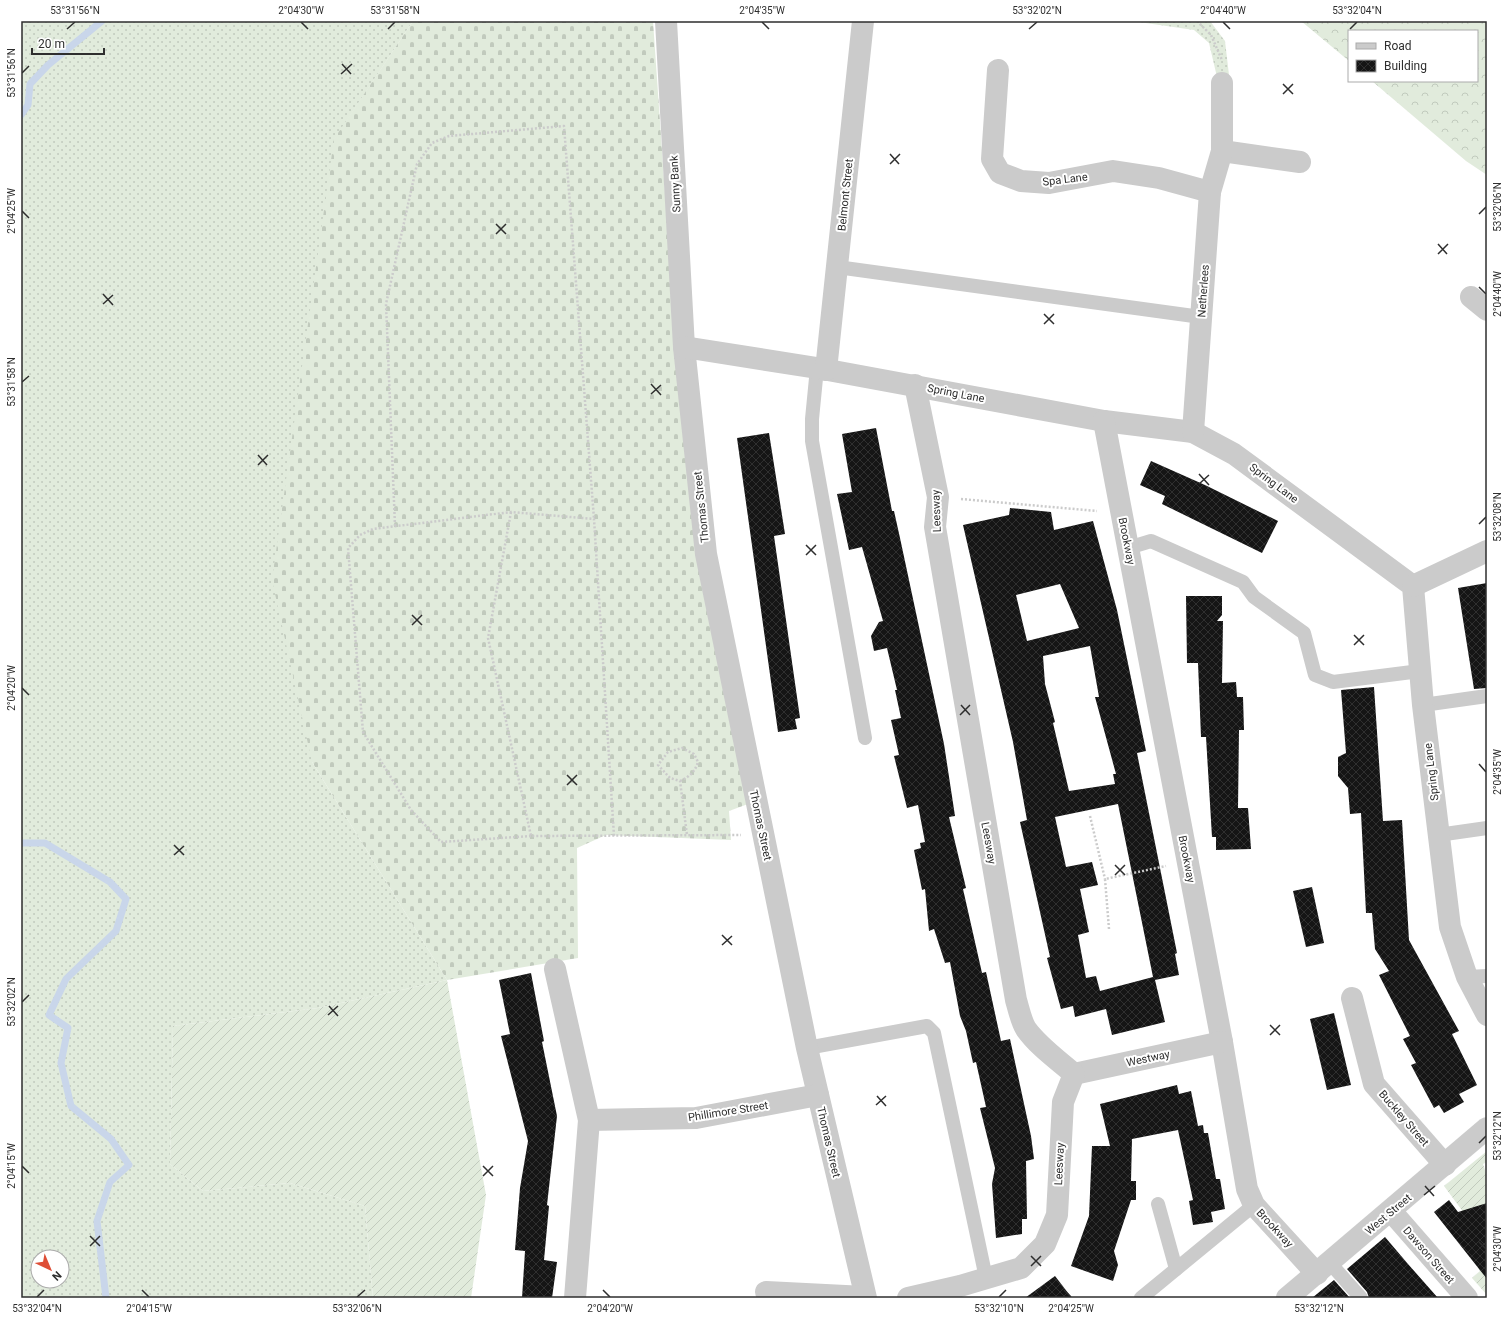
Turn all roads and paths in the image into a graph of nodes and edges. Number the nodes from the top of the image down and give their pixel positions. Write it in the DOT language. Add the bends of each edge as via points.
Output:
graph roads {
  1 [pos="666,21"];
  2 [pos="864,21"];
  3 [pos="1197,21"];
  4 [pos="998,70"];
  5 [pos="1222,83"];
  6 [pos="1222,152"];
  7 [pos="1300,162"];
  8 [pos="1210,192"];
  9 [pos="837,267"];
  10 [pos="1201,317"];
  11 [pos="684,347"];
  12 [pos="822,369"];
  13 [pos="915,386"];
  14 [pos="1104,421"];
  15 [pos="1193,432"];
  16 [pos="938,497"];
  17 [pos="511,512"];
  18 [pos="1122,513"];
  19 [pos="594,520"];
  20 [pos="395,526"];
  21 [pos="1128,548"];
  22 [pos="1487,551"];
  23 [pos="1413,586"];
  24 [pos="1420,671"];
  25 [pos="1487,696"];
  26 [pos="1423,705"];
  27 [pos="865,738"];
  28 [pos="680,781"];
  29 [pos="1090,816"];
  30 [pos="1487,828"];
  31 [pos="687,835"];
  32 [pos="763,835"];
  33 [pos="1438,835"];
  34 [pos="531,836"];
  35 [pos="614,836"];
  36 [pos="1188,862"];
  37 [pos="1105,880"];
  38 [pos="1109,929"];
  39 [pos="555,969"];
  40 [pos="1477,977"];
  41 [pos="1352,998"];
  42 [pos="1487,1015"];
  43 [pos="1222,1042"];
  44 [pos="807,1048"];
  45 [pos="1074,1074"];
  46 [pos="818,1095"];
  47 [pos="589,1120"];
  48 [pos="1487,1128"];
  49 [pos="1445,1165"];
  50 [pos="1158,1204"];
  51 [pos="1254,1205"];
  52 [pos="1391,1211"];
  53 [pos="1324,1268"];
  54 [pos="1176,1269"];
  55 [pos="986,1278"];
  56 [pos="766,1292"];
  57 [pos="575,1298"];
  58 [pos="865,1298"];
  59 [pos="908,1298"];
  60 [pos="1141,1298"];
  61 [pos="1287,1298"];
  62 [pos="1361,1298"];
  63 [pos="1467,1298"];
  1 -- 11 [label="street, Sunny Bank"];
  2 -- 9 [label="street, Belmont Street"];
  3 -- 5 [label="path" via="1211,35 1224,65"];
  4 -- 8 [label="street, Spa Lane" via="992,159 1000,173 1021,181 1049,183 1114,171 1159,178"];
  5 -- 6 [label="street, Netherlees"];
  6 -- 7 [label="street"];
  6 -- 8 [label="street, Netherlees"];
  8 -- 10 [label="street, Netherlees"];
  9 -- 10 [label="lane"];
  9 -- 12 [label="street, Belmont Street"];
  10 -- 15 [label="street, Netherlees"];
  11 -- 12 [label="street, Spring Lane"];
  11 -- 32 [label="street, Thomas Street" via="706,554"];
  12 -- 13 [label="street, Spring Lane"];
  12 -- 27 [label="lane" via="812,418 812,441"];
  13 -- 14 [label="street, Spring Lane"];
  13 -- 16 [label="street, Leesway"];
  14 -- 15 [label="street, Spring Lane"];
  14 -- 18 [label="street, Brookway"];
  15 -- 23 [label="street, Spring Lane" via="1234,454"];
  16 -- 18 [label="path"];
  16 -- 45 [label="street, Leesway" via="935,527 1016,1000 1026,1029"];
  17 -- 19 [label="path"];
  17 -- 20 [label="path"];
  17 -- 34 [label="path" via="488,638"];
  18 -- 21 [label="street, Brookway"];
  19 -- 20 [label="path" via="564,126 449,136 432,143 417,164 386,304"];
  19 -- 35 [label="path"];
  20 -- 34 [label="path" via="373,529 360,535 348,548 362,732 411,810 441,842"];
  21 -- 24 [label="lane" via="1151,541 1243,582 1254,597 1304,634 1314,675 1333,682"];
  21 -- 36 [label="street, Brookway"];
  22 -- 23 [label="street"];
  23 -- 24 [label="street, Spring Lane"];
  24 -- 26 [label="street, Spring Lane"];
  25 -- 26 [label="lane"];
  26 -- 33 [label="street, Spring Lane"];
  28 -- 28 [label="path" via="670,778 658,765 668,752 682,748 694,754 698,762 696,770"];
  28 -- 31 [label="path"];
  29 -- 37 [label="path"];
  30 -- 33 [label="lane"];
  31 -- 32 [label="path"];
  31 -- 35 [label="path"];
  32 -- 44 [label="street, Thomas Street"];
  33 -- 40 [label="street, Spring Lane" via="1450,927"];
  34 -- 35 [label="path"];
  36 -- 37 [label="path"];
  36 -- 43 [label="street, Brookway"];
  37 -- 38 [label="path"];
  39 -- 47 [label="street"];
  40 -- 42 [label="street, Spring Lane"];
  41 -- 49 [label="street, Buckley Street" via="1374,1084"];
  43 -- 45 [label="street, Westway"];
  43 -- 51 [label="street, Brookway" via="1247,1189"];
  44 -- 46 [label="street, Thomas Street"];
  44 -- 55 [label="lane" via="927,1026 934,1032"];
  45 -- 55 [label="street, Leesway" via="1063,1102 1056,1215 1045,1244 1021,1268"];
  46 -- 47 [label="street, Phillimore Street" via="696,1118"];
  46 -- 58 [label="street, Thomas Street"];
  47 -- 57 [label="street"];
  48 -- 49 [label="street, West Street"];
  49 -- 52 [label="street, West Street"];
  50 -- 54 [label="lane"];
  51 -- 53 [label="street, Brookway"];
  51 -- 54 [label="lane"];
  52 -- 53 [label="street, West Street"];
  52 -- 63 [label="street, Dawson Street"];
  53 -- 61 [label="street, West Street"];
  53 -- 62 [label="lane"];
  54 -- 60 [label="lane"];
  55 -- 59 [label="street"];
  56 -- 58 [label="street"];
}
